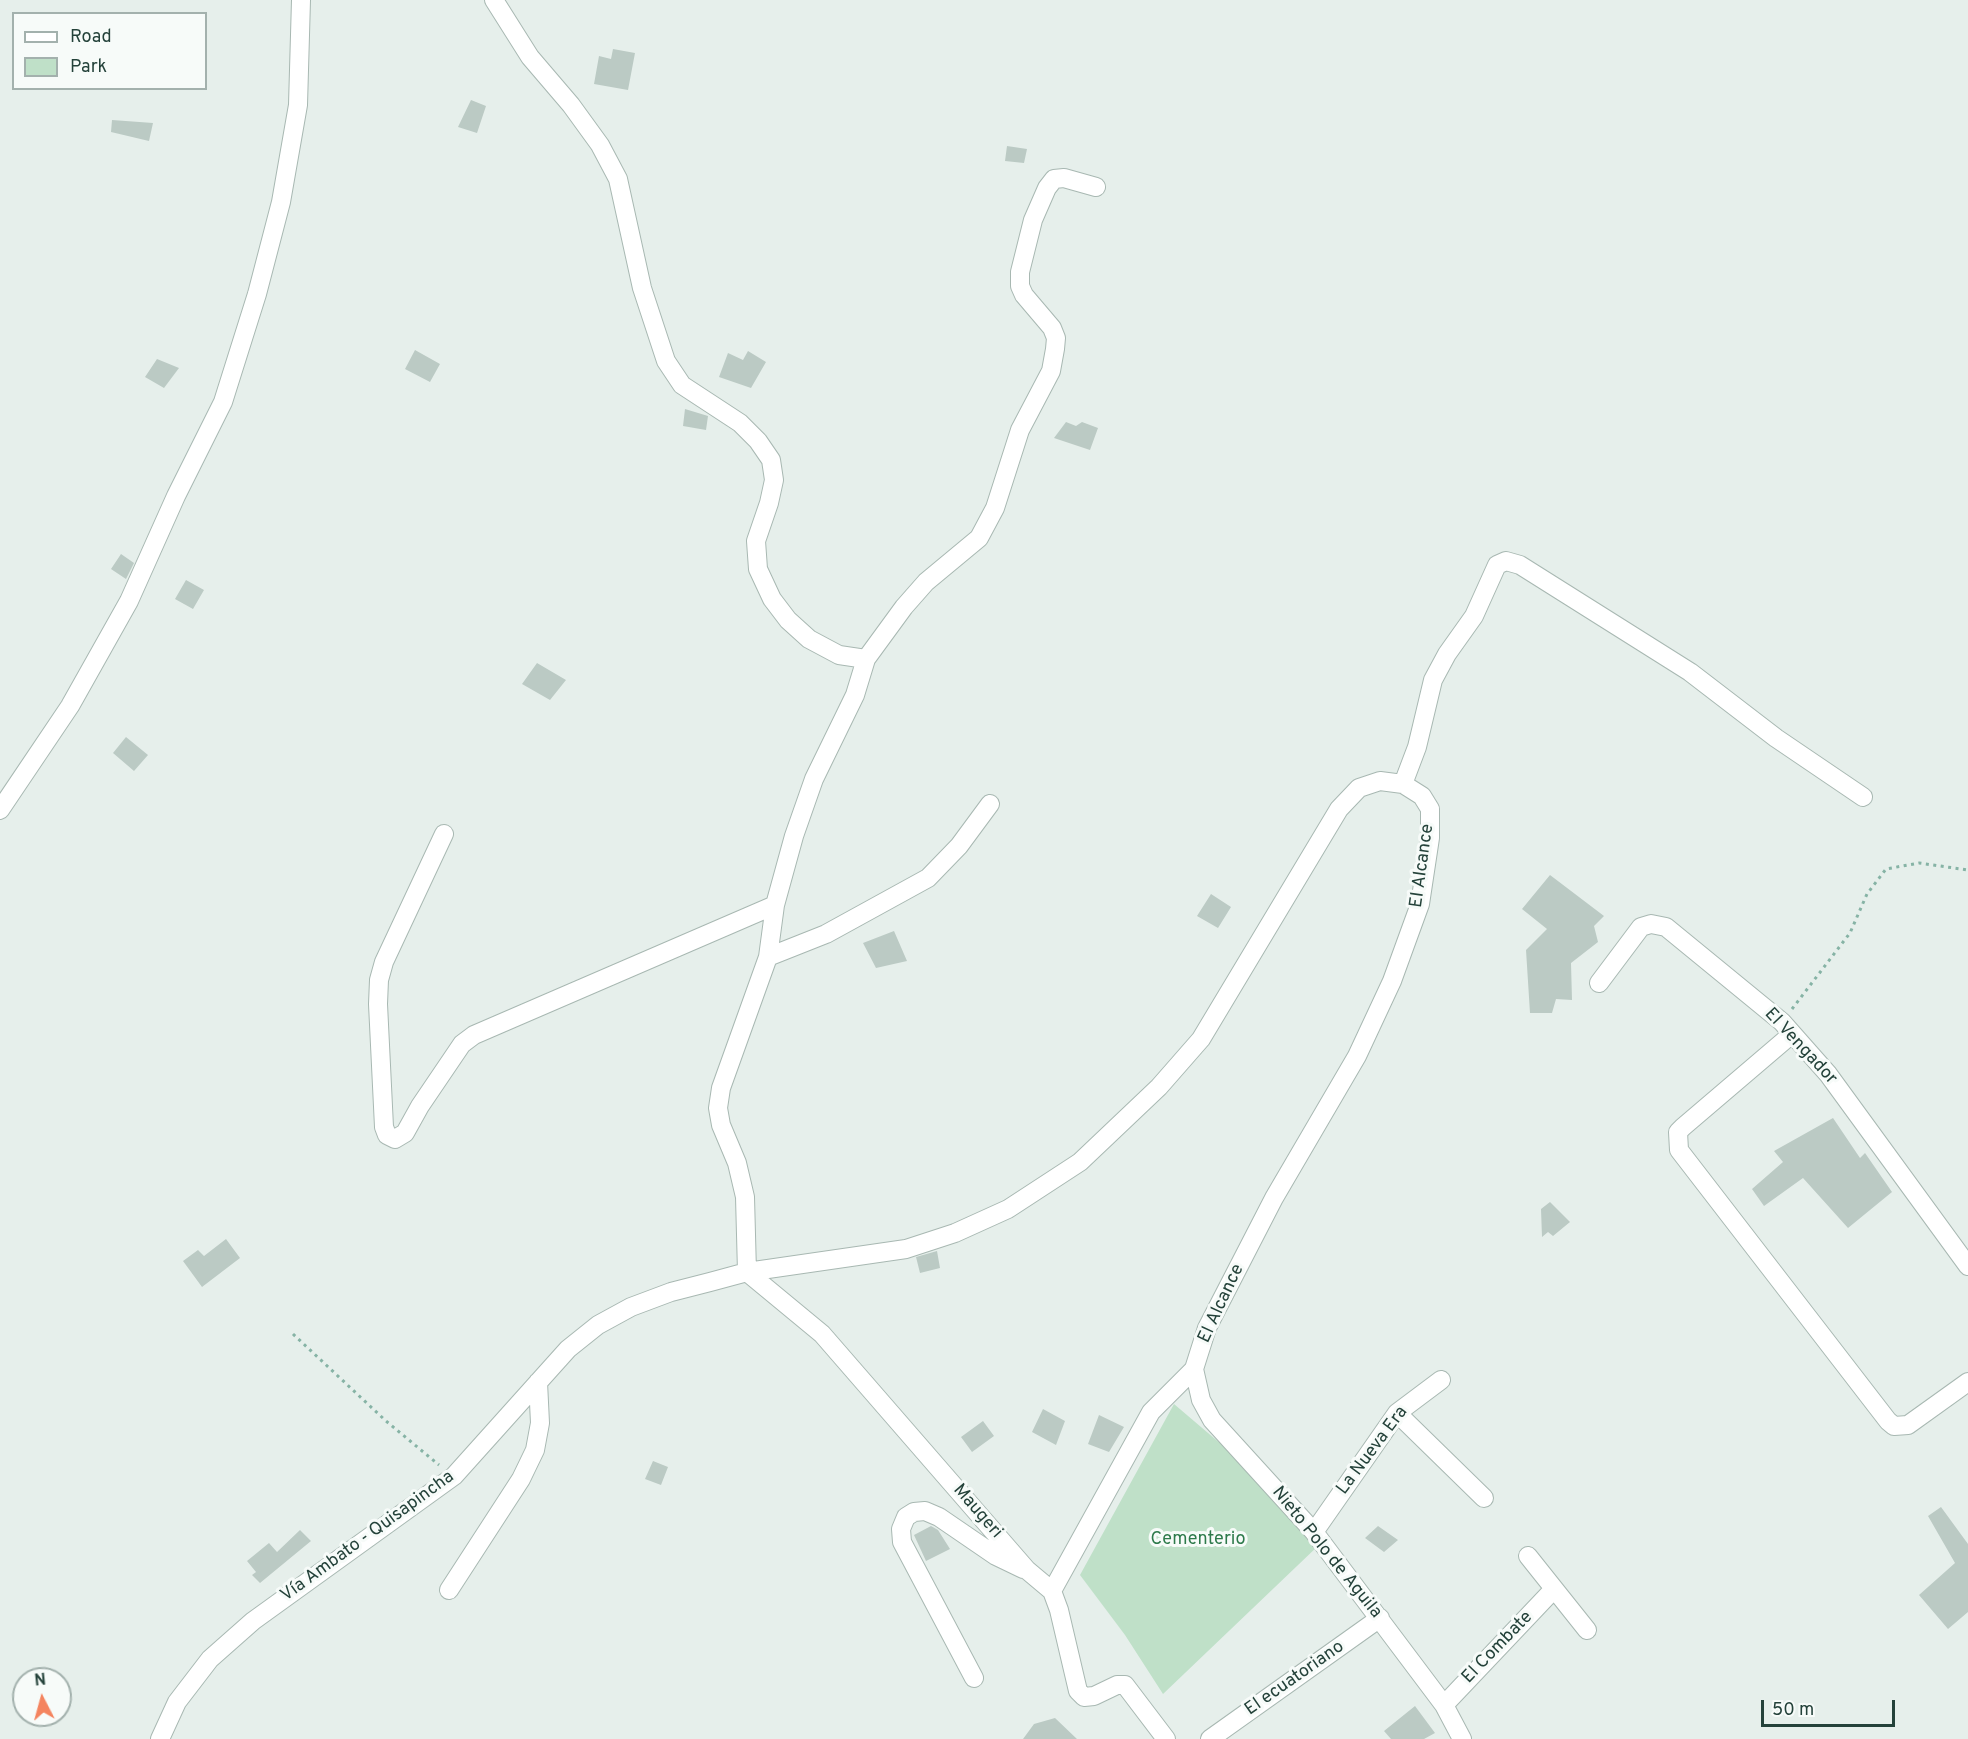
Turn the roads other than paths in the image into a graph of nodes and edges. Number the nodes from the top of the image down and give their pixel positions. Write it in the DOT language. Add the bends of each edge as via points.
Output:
graph roads {
  1 [pos="301,0"];
  2 [pos="494,0"];
  3 [pos="1096,186"];
  4 [pos="866,658"];
  5 [pos="1403,784"];
  6 [pos="1863,796"];
  7 [pos="990,804"];
  8 [pos="0,810"];
  9 [pos="444,834"];
  10 [pos="775,905"];
  11 [pos="768,957"];
  12 [pos="1599,983"];
  13 [pos="1787,1028"];
  14 [pos="1968,1266"];
  15 [pos="747,1272"];
  16 [pos="1194,1369"];
  17 [pos="1441,1380"];
  18 [pos="1968,1382"];
  19 [pos="538,1383"];
  20 [pos="1397,1413"];
  21 [pos="1484,1498"];
  22 [pos="1314,1532"];
  23 [pos="1528,1556"];
  24 [pos="1027,1570"];
  25 [pos="449,1590"];
  26 [pos="1553,1590"];
  27 [pos="1052,1591"];
  28 [pos="1380,1618"];
  29 [pos="1587,1630"];
  30 [pos="974,1678"];
  31 [pos="1444,1705"];
  32 [pos="160,1739"];
  33 [pos="1166,1739"];
  34 [pos="1210,1739"];
  35 [pos="1462,1739"];
  1 -- 8 [label="street" via="298,105 281,202 223,402 129,601 70,705"];
  2 -- 4 [label="street" via="530,57 600,145 618,179 642,288 666,361 682,385 740,423 771,460 774,480 756,541 758,569 772,599 809,639 838,656"];
  3 -- 4 [label="street" via="1054,179 1033,220 1020,286 1052,328 1055,349 1051,371 1020,430 995,508 979,538 926,582"];
  4 -- 10 [label="street" via="855,695 814,779"];
  5 -- 6 [label="street" via="1417,747 1433,680 1474,616 1497,565 1506,561 1520,565 1690,672 1776,738"];
  5 -- 15 [label="street" via="1380,781 1359,788 1339,809 1201,1039 1159,1088 1080,1162 1008,1209 955,1233 906,1249"];
  5 -- 16 [label="street, El Alcance" via="1422,796 1430,809 1430,838 1420,904 1392,981 1358,1056 1274,1198 1207,1328"];
  7 -- 11 [label="street" via="959,846 928,878 826,933"];
  9 -- 10 [label="street" via="379,980 384,1127 394,1139 405,1133 462,1044 474,1035"];
  10 -- 11 [label="street"];
  11 -- 15 [label="street" via="721,1088 718,1108 743,1188"];
  12 -- 13 [label="street, El Vengador" via="1641,927 1666,927"];
  13 -- 14 [label="street, El Vengador" via="1828,1074"];
  13 -- 18 [label="street" via="1683,1126 1678,1132 1679,1150 1894,1426 1908,1425"];
  15 -- 19 [label="street, Vía Ambato - Quisapincha" via="631,1307 598,1325 568,1349"];
  15 -- 24 [label="street, Maugeri" via="822,1334"];
  16 -- 22 [label="street, Nieto Polo de Aguila" via="1201,1400 1212,1420"];
  16 -- 27 [label="street, El Alcance" via="1151,1412"];
  17 -- 20 [label="street, La Nueva Era"];
  19 -- 25 [label="street" via="540,1423 535,1450 521,1479"];
  19 -- 32 [label="street, Vía Ambato - Quisapincha" via="454,1476 253,1621 210,1659 177,1702"];
  20 -- 21 [label="street"];
  20 -- 22 [label="street, La Nueva Era"];
  22 -- 28 [label="street, Nieto Polo de Aguila"];
  23 -- 26 [label="street"];
  24 -- 27 [label="street, Maugeri"];
  24 -- 30 [label="street" via="996,1556 926,1511 906,1517 901,1529 902,1542"];
  26 -- 29 [label="street"];
  26 -- 31 [label="street, El Combate"];
  27 -- 33 [label="street" via="1078,1691 1094,1696 1125,1684"];
  28 -- 31 [label="street, Nieto Polo de Aguila"];
  28 -- 34 [label="street, El ecuatoriano"];
  31 -- 35 [label="street, Nieto Polo de Aguila"];
}
